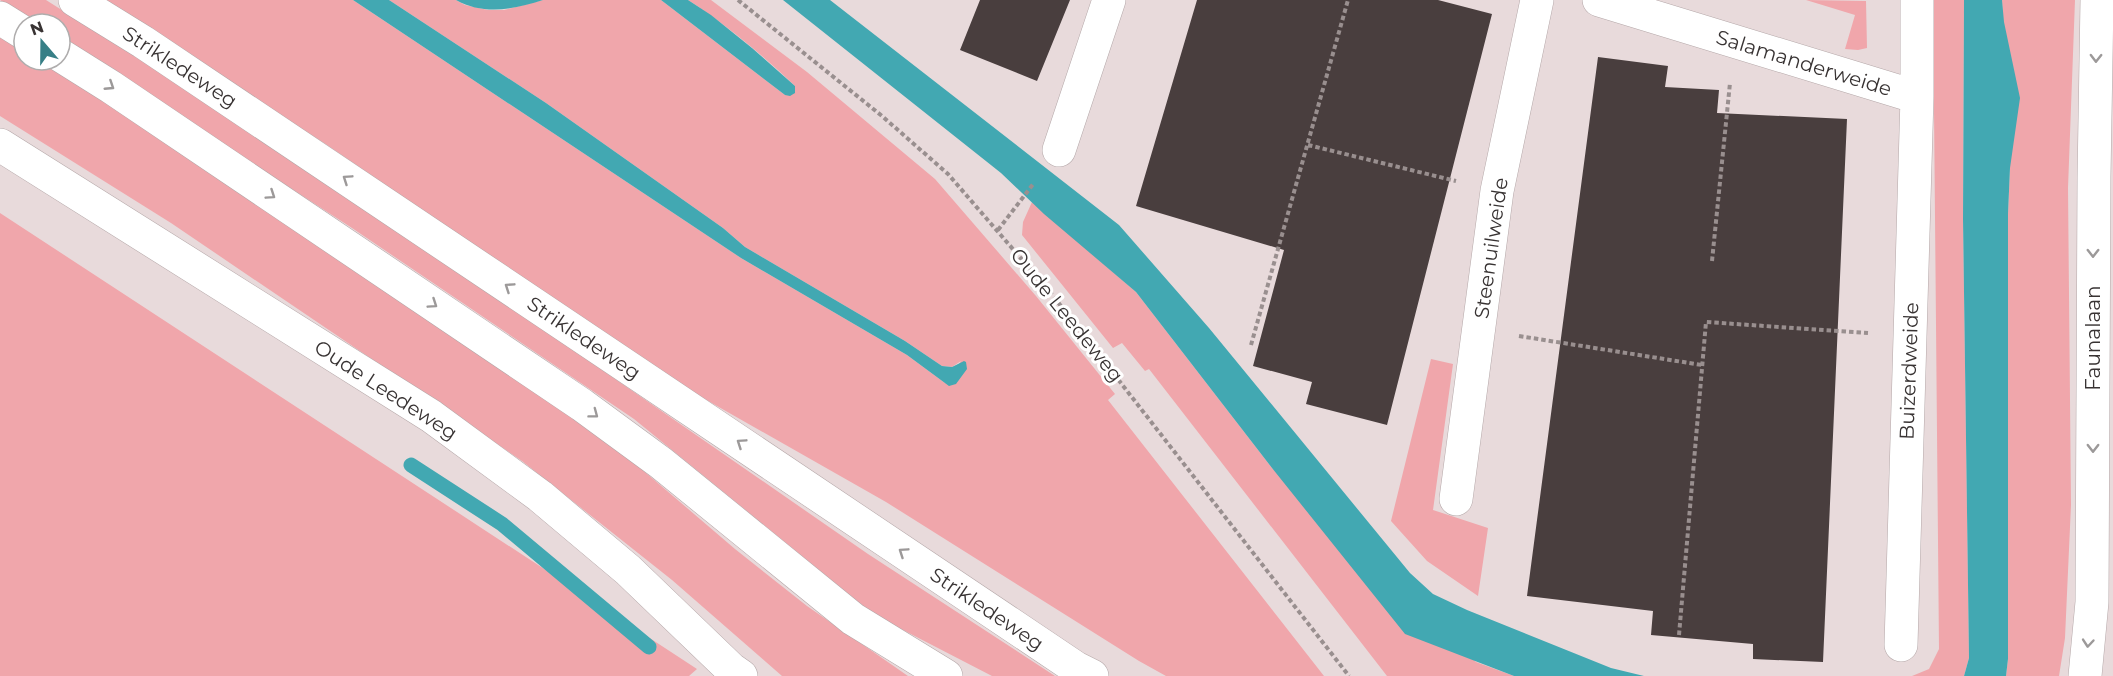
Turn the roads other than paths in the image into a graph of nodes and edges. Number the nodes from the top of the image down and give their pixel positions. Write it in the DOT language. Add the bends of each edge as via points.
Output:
graph roads {
  1 [pos="75,0"];
  2 [pos="1108,0"];
  3 [pos="1537,0"];
  4 [pos="1599,0"];
  5 [pos="1917,0"];
  6 [pos="2097,0"];
  7 [pos="72,63"];
  8 [pos="1917,97"];
  9 [pos="0,145"];
  10 [pos="1059,150"];
  11 [pos="1456,499"];
  12 [pos="1901,645"];
  13 [pos="741,676"];
  14 [pos="946,676"];
  15 [pos="1092,676"];
  16 [pos="2085,676"];
  15 -- 1 [label="street, Strikledeweg, one-way"];
  2 -- 10 [label="street"];
  3 -- 11 [label="street, Steenuilweide" via="1497,191"];
  4 -- 8 [label="street, Salamanderweide"];
  5 -- 8 [label="street, Salamanderweide"];
  6 -- 16 [label="street, Faunalaan, one-way" via="2092,602"];
  7 -- 14 [label="street, one-way" via="582,405 853,619"];
  8 -- 12 [label="street, Buizerdweide"];
  9 -- 13 [label="street, Oude Leedeweg" via="431,416 540,496 628,570"];
}
